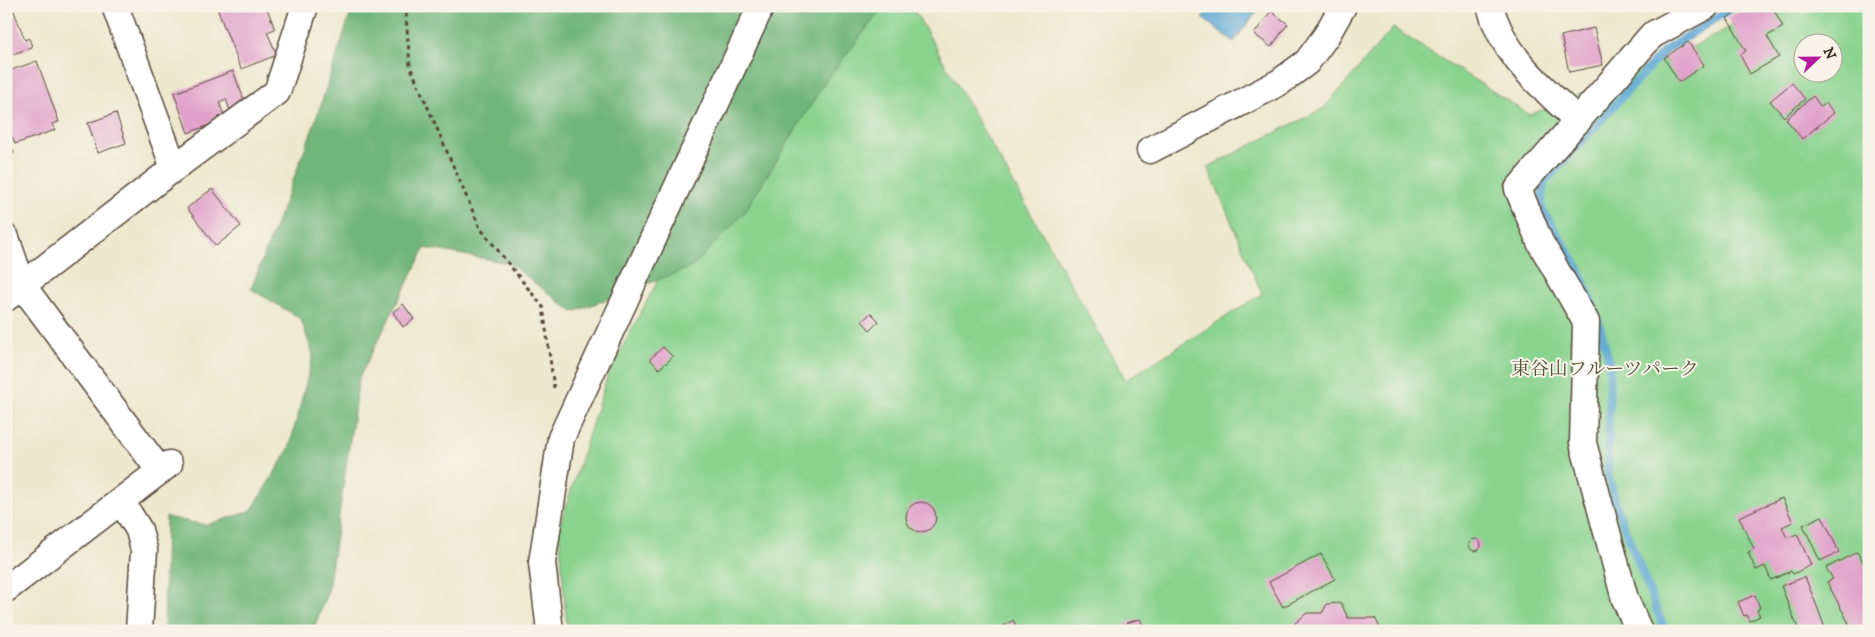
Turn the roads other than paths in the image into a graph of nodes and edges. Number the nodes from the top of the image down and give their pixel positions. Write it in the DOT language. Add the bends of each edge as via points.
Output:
graph roads {
  1 [pos="115,6"];
  2 [pos="305,6"];
  3 [pos="761,6"];
  4 [pos="1343,6"];
  5 [pos="1490,6"];
  6 [pos="1706,6"];
  7 [pos="1578,121"];
  8 [pos="1150,150"];
  9 [pos="174,168"];
  10 [pos="6,238"];
  11 [pos="14,291"];
  12 [pos="120,501"];
  13 [pos="6,589"];
  14 [pos="139,631"];
  15 [pos="550,631"];
  16 [pos="1639,631"];
  1 -- 9 [label="street"];
  2 -- 9 [label="street" via="277,92"];
  3 -- 15 [label="street" via="562,438 542,563"];
  4 -- 8 [label="street" via="1307,62 1280,82"];
  5 -- 7 [label="street" via="1504,44 1518,63"];
  6 -- 7 [label="street" via="1652,35"];
  7 -- 16 [label="street" via="1518,189 1540,242 1586,322 1583,442 1625,599"];
  9 -- 11 [label="street"];
  10 -- 11 [label="street"];
  11 -- 12 [label="street" via="164,468"];
  12 -- 13 [label="street"];
  12 -- 14 [label="street" via="139,530 144,550"];
}
